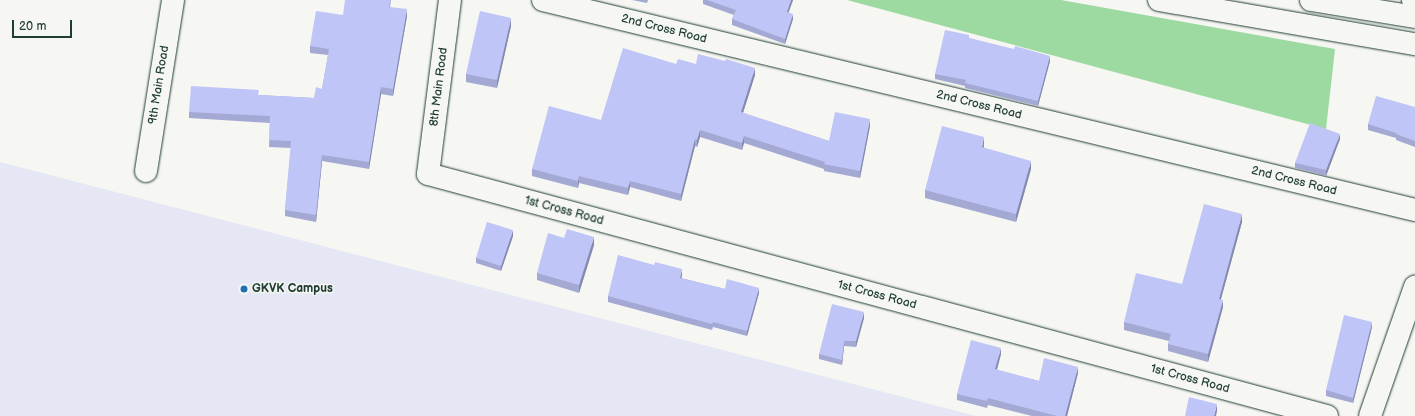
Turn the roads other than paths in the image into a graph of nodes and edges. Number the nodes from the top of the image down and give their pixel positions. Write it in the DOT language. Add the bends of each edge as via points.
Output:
graph roads {
  1 [pos="173,0"];
  2 [pos="450,0"];
  3 [pos="543,0"];
  4 [pos="1159,0"];
  5 [pos="1311,0"];
  6 [pos="1415,17"];
  7 [pos="1415,44"];
  8 [pos="146,171"];
  9 [pos="428,174"];
  10 [pos="1415,210"];
  11 [pos="1415,287"];
  12 [pos="1327,416"];
  13 [pos="1370,416"];
  1 -- 8 [label="street, 9th Main Road"];
  2 -- 9 [label="street, 8th Main Road"];
  3 -- 10 [label="street, 2nd Cross Road"];
  4 -- 7 [label="street"];
  5 -- 6 [label="street"];
  9 -- 12 [label="street, 1st Cross Road"];
  11 -- 13 [label="street"];
}
